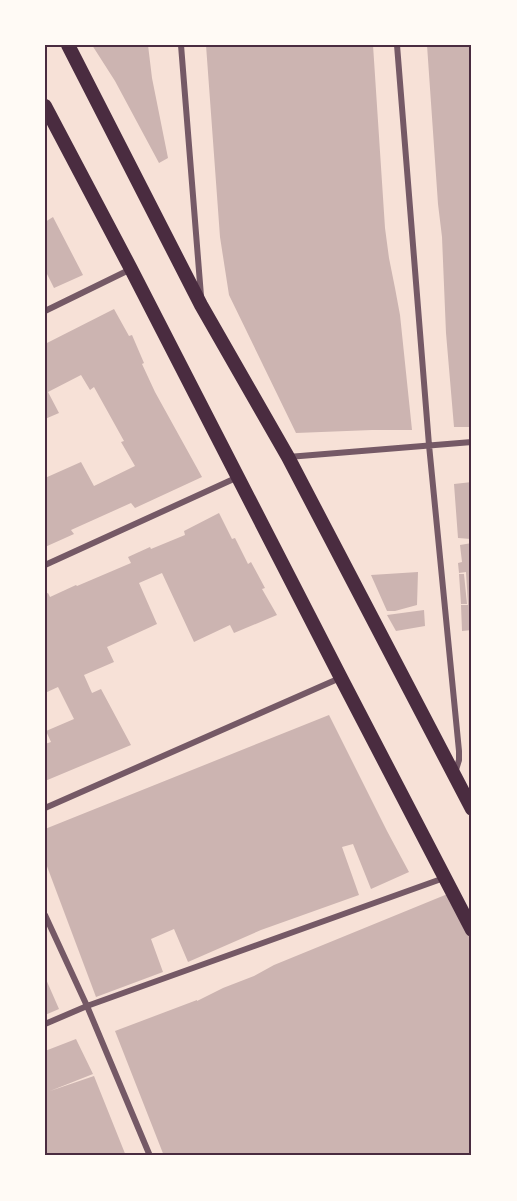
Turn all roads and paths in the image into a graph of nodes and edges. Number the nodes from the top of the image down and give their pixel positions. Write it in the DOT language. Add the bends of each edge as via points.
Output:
graph roads {
  1 [pos="68,45"];
  2 [pos="181,45"];
  3 [pos="397,45"];
  4 [pos="45,106"];
  5 [pos="131,269"];
  6 [pos="201,305"];
  7 [pos="45,311"];
  8 [pos="472,442"];
  9 [pos="429,445"];
  10 [pos="288,457"];
  11 [pos="239,477"];
  12 [pos="45,564"];
  13 [pos="341,678"];
  14 [pos="454,774"];
  15 [pos="45,808"];
  16 [pos="472,809"];
  17 [pos="444,878"];
  18 [pos="45,915"];
  19 [pos="472,930"];
  20 [pos="87,1006"];
  21 [pos="45,1024"];
  22 [pos="150,1156"];
  1 -- 6 [label="main road"];
  2 -- 6 [label="street"];
  3 -- 9 [label="street"];
  4 -- 5 [label="main road"];
  5 -- 7 [label="street"];
  5 -- 11 [label="main road"];
  6 -- 10 [label="main road"];
  8 -- 9 [label="street"];
  9 -- 10 [label="street"];
  9 -- 14 [label="street" via="459,751"];
  10 -- 14 [label="main road"];
  11 -- 12 [label="street"];
  11 -- 13 [label="main road"];
  13 -- 15 [label="street"];
  13 -- 17 [label="main road"];
  14 -- 16 [label="main road"];
  17 -- 19 [label="main road"];
  17 -- 20 [label="street"];
  18 -- 20 [label="street"];
  20 -- 21 [label="street"];
  20 -- 22 [label="street"];
}
